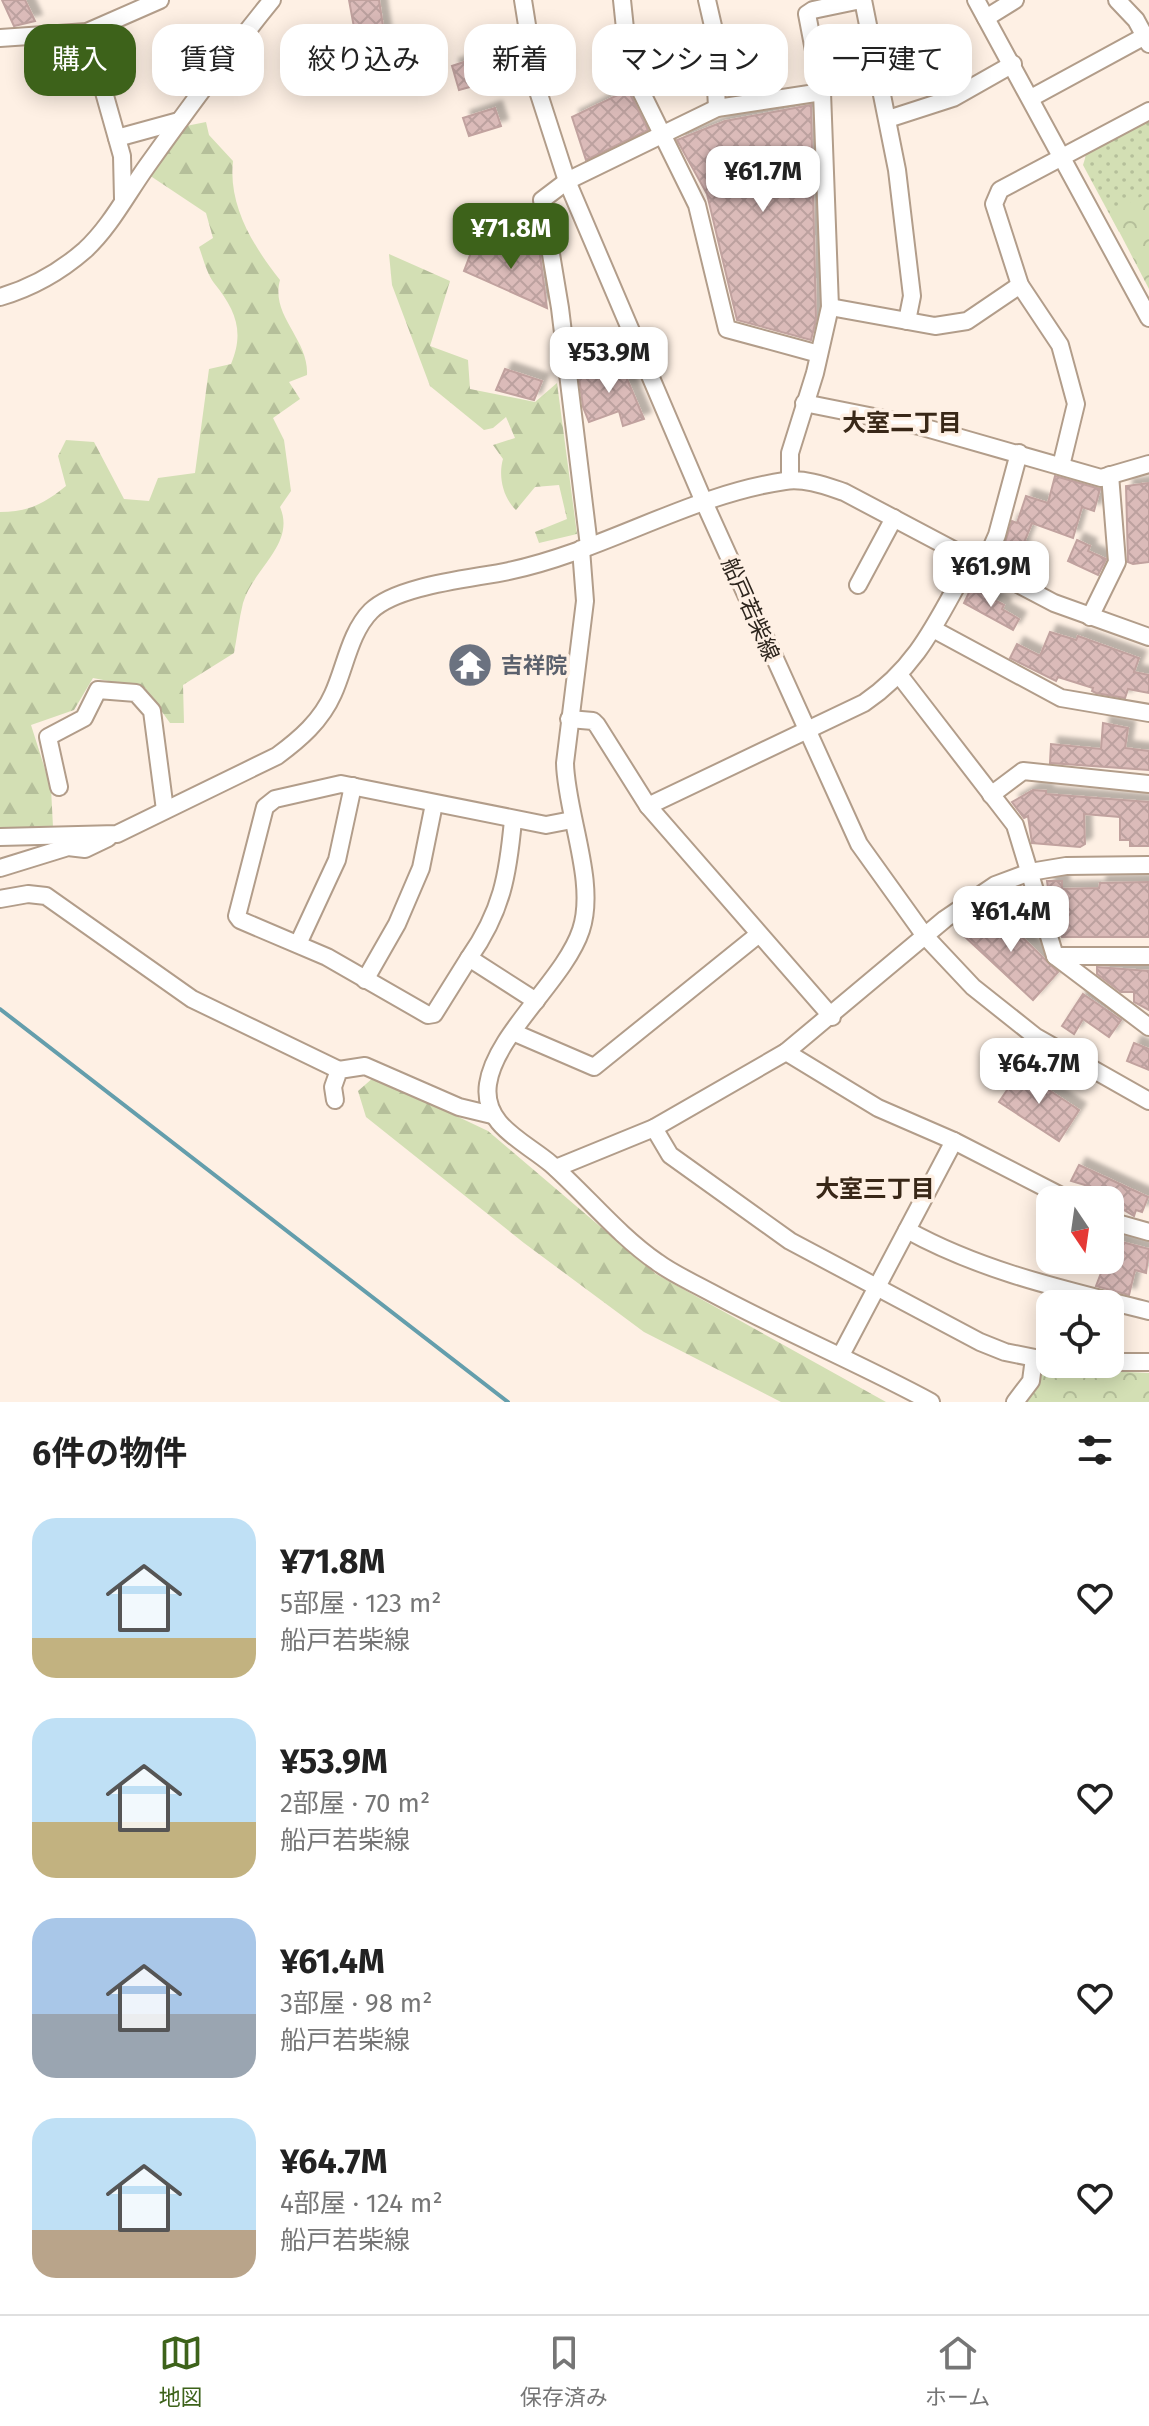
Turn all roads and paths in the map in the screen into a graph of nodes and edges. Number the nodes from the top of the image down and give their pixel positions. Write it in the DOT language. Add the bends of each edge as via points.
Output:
graph roads {
  1 [pos="160,0"];
  2 [pos="272,0"];
  3 [pos="523,0"];
  4 [pos="622,0"];
  5 [pos="707,0"];
  6 [pos="862,0"];
  7 [pos="976,0"];
  8 [pos="1015,0"];
  9 [pos="1117,0"];
  10 [pos="986,18"];
  11 [pos="105,24"];
  12 [pos="809,24"];
  13 [pos="24,36"];
  14 [pos="0,38"];
  15 [pos="1147,40"];
  16 [pos="1013,64"];
  17 [pos="804,95"];
  18 [pos="105,96"];
  19 [pos="822,96"];
  20 [pos="1031,98"];
  21 [pos="717,108"];
  22 [pos="1149,111"];
  23 [pos="888,119"];
  24 [pos="179,121"];
  25 [pos="662,135"];
  26 [pos="117,138"];
  27 [pos="1062,157"];
  28 [pos="567,181"];
  29 [pos="123,199"];
  30 [pos="1020,285"];
  31 [pos="0,297"];
  32 [pos="830,307"];
  33 [pos="1149,318"];
  34 [pos="907,321"];
  35 [pos="819,354"];
  36 [pos="804,403"];
  37 [pos="1019,453"];
  38 [pos="1149,464"];
  39 [pos="1061,466"];
  40 [pos="1110,475"];
  41 [pos="790,480"];
  42 [pos="704,502"];
  43 [pos="894,518"];
  44 [pos="585,548"];
  45 [pos="977,563"];
  46 [pos="858,585"];
  47 [pos="1090,617"];
  48 [pos="933,629"];
  49 [pos="1149,637"];
  50 [pos="900,676"];
  51 [pos="1149,713"];
  52 [pos="569,719"];
  53 [pos="805,730"];
  54 [pos="1149,784"];
  55 [pos="353,786"];
  56 [pos="59,787"];
  57 [pos="991,795"];
  58 [pos="434,804"];
  59 [pos="648,806"];
  60 [pos="162,812"];
  61 [pos="513,820"];
  62 [pos="572,820"];
  63 [pos="117,834"];
  64 [pos="0,837"];
  65 [pos="1149,865"];
  66 [pos="0,868"];
  67 [pos="1030,872"];
  68 [pos="0,899"];
  69 [pos="759,934"];
  70 [pos="925,936"];
  71 [pos="298,944"];
  72 [pos="1055,956"];
  73 [pos="1149,956"];
  74 [pos="469,958"];
  75 [pos="365,980"];
  76 [pos="536,1001"];
  77 [pos="832,1017"];
  78 [pos="1149,1027"];
  79 [pos="515,1033"];
  80 [pos="786,1052"];
  81 [pos="339,1070"];
  82 [pos="335,1100"];
  83 [pos="1149,1101"];
  84 [pos="492,1115"];
  85 [pos="654,1128"];
  86 [pos="954,1141"];
  87 [pos="556,1168"];
  88 [pos="1042,1186"];
  89 [pos="1124,1225"];
  90 [pos="907,1230"];
  91 [pos="1149,1232"];
  92 [pos="876,1289"];
  93 [pos="1149,1311"];
  94 [pos="841,1355"];
  95 [pos="1036,1357"];
  96 [pos="1124,1362"];
  97 [pos="1149,1362"];
  98 [pos="1036,1371"];
  99 [pos="931,1402"];
  100 [pos="1015,1402"];
  1 -- 11 [label="street"];
  2 -- 24 [label="street"];
  3 -- 28 [label="street, 船戸若柴線" via="537,88"];
  4 -- 25 [label="street" via="629,67"];
  5 -- 21 [label="street"];
  6 -- 12 [label="street" via="813,10 807,14"];
  6 -- 23 [label="street"];
  7 -- 10 [label="street"];
  8 -- 10 [label="street"];
  9 -- 15 [label="street"];
  10 -- 16 [label="street"];
  13 -- 14 [label="street"];
  15 -- 20 [label="street"];
  16 -- 20 [label="street"];
  16 -- 23 [label="street" via="953,98"];
  17 -- 21 [label="street"];
  18 -- 26 [label="street"];
  19 -- 32 [label="street"];
  20 -- 27 [label="street"];
  21 -- 25 [label="street"];
  22 -- 27 [label="street"];
  23 -- 34 [label="street" via="912,296"];
  24 -- 26 [label="street"];
  24 -- 29 [label="street"];
  25 -- 28 [label="street"];
  25 -- 35 [label="street" via="697,205 727,329"];
  26 -- 29 [label="street"];
  27 -- 30 [label="street" via="995,197"];
  27 -- 33 [label="street"];
  28 -- 42 [label="street, 船戸若柴線"];
  28 -- 44 [label="street" via="542,200 541,207 560,308"];
  29 -- 31 [label="street" via="84,251 21,291"];
  30 -- 34 [label="street" via="967,321 935,326"];
  30 -- 39 [label="street" via="1060,345 1076,404"];
  32 -- 34 [label="street"];
  32 -- 35 [label="street"];
  35 -- 36 [label="street"];
  36 -- 37 [label="street"];
  36 -- 41 [label="street" via="790,453"];
  37 -- 39 [label="street"];
  37 -- 45 [label="street" via="997,535"];
  38 -- 40 [label="street"];
  39 -- 40 [label="street" via="1101,478"];
  40 -- 47 [label="street" via="1117,562"];
  41 -- 42 [label="street"];
  41 -- 43 [label="street" via="844,492"];
  42 -- 44 [label="street"];
  42 -- 53 [label="street, 船戸若柴線"];
  43 -- 45 [label="street"];
  43 -- 46 [label="street"];
  44 -- 52 [label="street" via="585,601"];
  44 -- 60 [label="street" via="537,565 383,602 361,625 324,711 300,739"];
  45 -- 47 [label="street"];
  45 -- 48 [label="street"];
  47 -- 49 [label="street"];
  48 -- 50 [label="street"];
  48 -- 51 [label="street" via="1061,698"];
  50 -- 53 [label="street" via="864,703"];
  50 -- 57 [label="street"];
  52 -- 59 [label="street" via="593,721"];
  52 -- 62 [label="street" via="566,785"];
  53 -- 59 [label="street"];
  53 -- 70 [label="street, 船戸若柴線" via="859,844"];
  54 -- 57 [label="street" via="1023,771"];
  55 -- 58 [label="street"];
  55 -- 71 [label="street" via="337,860"];
  55 -- 71 [label="street" via="275,799 265,807 237,916"];
  56 -- 60 [label="street" via="48,737 84,718 98,690 136,693 152,711"];
  57 -- 67 [label="street" via="1015,825"];
  58 -- 61 [label="street"];
  58 -- 75 [label="street" via="421,868"];
  59 -- 69 [label="street"];
  60 -- 63 [label="street"];
  61 -- 62 [label="street" via="546,825"];
  61 -- 74 [label="street" via="508,877 491,927"];
  62 -- 76 [label="street" via="585,915 573,948"];
  63 -- 64 [label="street"];
  63 -- 66 [label="street" via="85,849 68,847"];
  65 -- 67 [label="street"];
  67 -- 70 [label="street" via="968,900"];
  67 -- 72 [label="street"];
  68 -- 81 [label="street" via="46,896 192,999"];
  69 -- 77 [label="street"];
  69 -- 79 [label="street" via="594,1067"];
  70 -- 77 [label="street"];
  70 -- 83 [label="street, 船戸若柴線" via="973,987 1026,1029"];
  71 -- 75 [label="street"];
  72 -- 73 [label="street"];
  72 -- 78 [label="street"];
  74 -- 75 [label="street" via="434,1014"];
  74 -- 76 [label="street"];
  76 -- 79 [label="street"];
  77 -- 80 [label="street"];
  79 -- 84 [label="street" via="488,1080"];
  80 -- 85 [label="street"];
  80 -- 86 [label="street" via="878,1108"];
  81 -- 82 [label="street"];
  81 -- 84 [label="street" via="365,1066 459,1107"];
  84 -- 87 [label="street"];
  85 -- 87 [label="street"];
  85 -- 92 [label="street" via="670,1155 790,1241"];
  86 -- 88 [label="street"];
  86 -- 90 [label="street"];
  87 -- 94 [label="street" via="656,1262"];
  89 -- 91 [label="street"];
  90 -- 92 [label="street"];
  90 -- 93 [label="street" via="1009,1275"];
  92 -- 94 [label="street"];
  92 -- 95 [label="street" via="980,1342"];
  94 -- 99 [label="street"];
  96 -- 97 [label="street"];
  98 -- 100 [label="street"];
}
